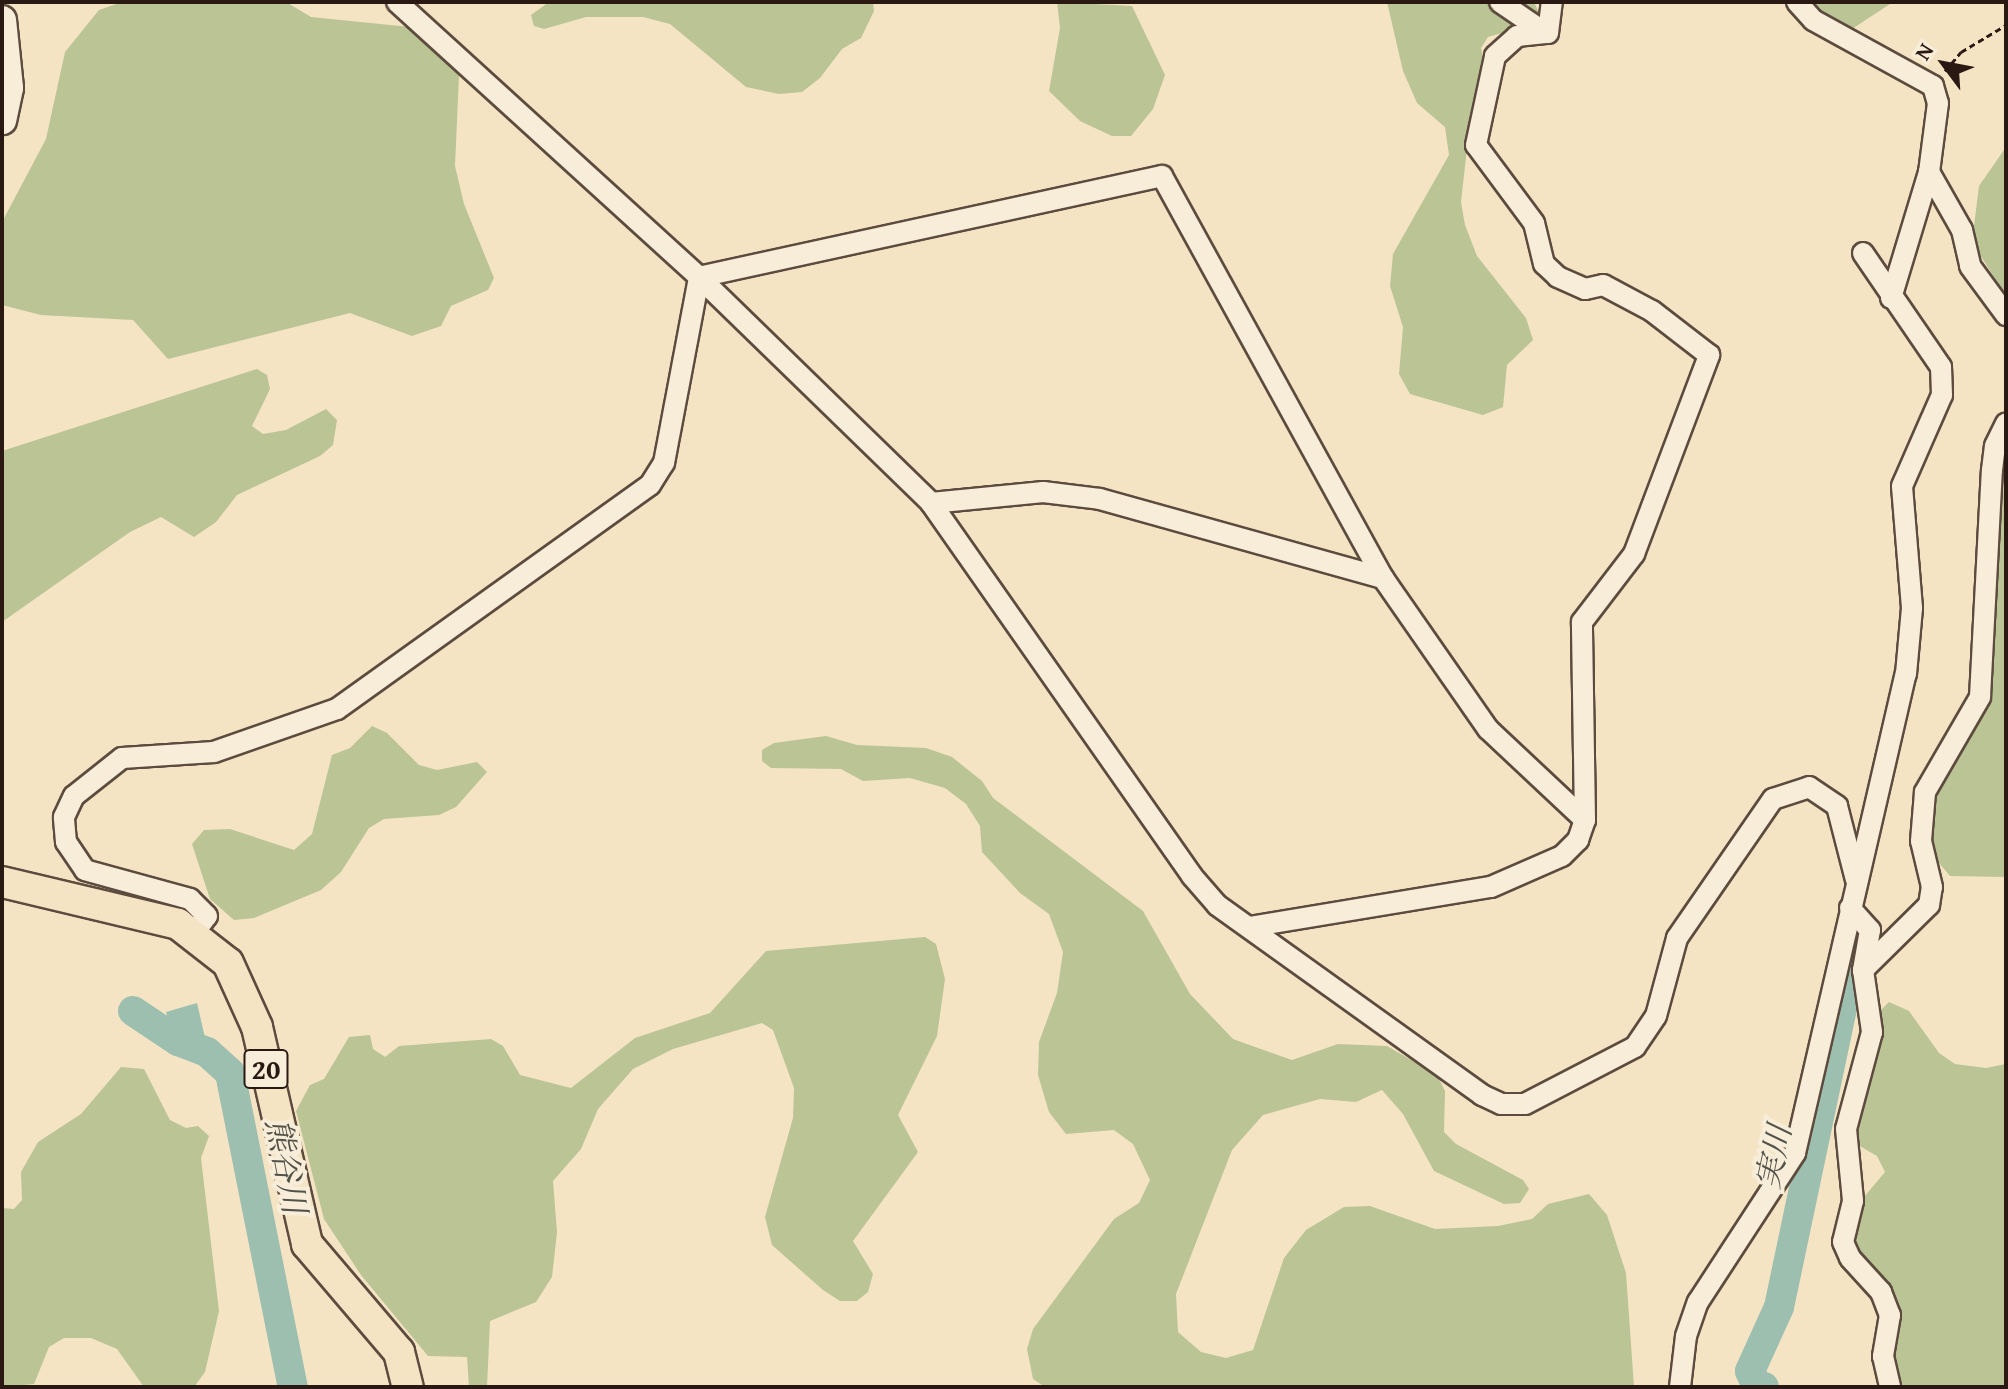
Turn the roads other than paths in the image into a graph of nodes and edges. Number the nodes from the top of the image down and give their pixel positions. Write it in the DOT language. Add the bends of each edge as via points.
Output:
graph roads {
  1 [pos="397,2"];
  2 [pos="1500,2"];
  3 [pos="1552,2"];
  4 [pos="1797,2"];
  5 [pos="2,20"];
  6 [pos="1548,33"];
  7 [pos="2,120"];
  8 [pos="1929,172"];
  9 [pos="1863,253"];
  10 [pos="699,277"];
  11 [pos="1891,298"];
  12 [pos="2006,315"];
  13 [pos="2006,423"];
  14 [pos="931,503"];
  15 [pos="1383,578"];
  16 [pos="1585,820"];
  17 [pos="1856,880"];
  18 [pos="2,882"];
  19 [pos="1850,908"];
  20 [pos="1249,927"];
  21 [pos="194,933"];
  22 [pos="1863,970"];
  23 [pos="408,1387"];
  24 [pos="1680,1387"];
  25 [pos="1890,1387"];
  1 -- 10 [label="street"];
  2 -- 6 [label="street" via="1533,29"];
  3 -- 6 [label="street"];
  4 -- 8 [label="street" via="1813,20 1933,86 1938,103"];
  5 -- 7 [label="main road" via="9,88"];
  6 -- 16 [label="street" via="1517,36 1495,56 1476,145 1534,223 1544,264 1558,277 1585,289 1603,285 1652,311 1709,355 1634,554 1582,622"];
  8 -- 11 [label="street"];
  8 -- 12 [label="street" via="1962,230 1970,266"];
  9 -- 11 [label="street"];
  10 -- 14 [label="street"];
  10 -- 15 [label="street" via="1162,176"];
  10 -- 21 [label="street" via="664,463 650,485 337,709 214,752 122,758 74,796 64,817 66,842 85,870 190,899 207,916"];
  11 -- 17 [label="street" via="1934,353 1941,367 1942,395 1902,486 1912,608 1906,674"];
  13 -- 22 [label="street" via="1992,470 1980,697 1925,792 1921,841 1932,887 1929,905"];
  14 -- 15 [label="street" via="1043,492 1100,499"];
  14 -- 20 [label="street" via="1192,876 1217,905"];
  15 -- 16 [label="street" via="1488,729"];
  16 -- 20 [label="street" via="1578,840 1562,856 1491,887"];
  17 -- 19 [label="street"];
  17 -- 20 [label="street" via="1837,806 1809,787 1773,799 1677,938 1656,1016 1635,1047 1525,1104 1501,1104 1482,1095"];
  18 -- 21 [label="main road, 20" via="132,910"];
  19 -- 22 [label="street" via="1870,930"];
  19 -- 24 [label="street" via="1795,1153 1698,1302 1686,1336"];
  21 -- 23 [label="main road, 20" via="228,963 250,1005 307,1244 399,1352"];
  22 -- 25 [label="street" via="1872,1032 1846,1129 1853,1201 1843,1242 1850,1258 1881,1292 1890,1315 1883,1356"];
}
